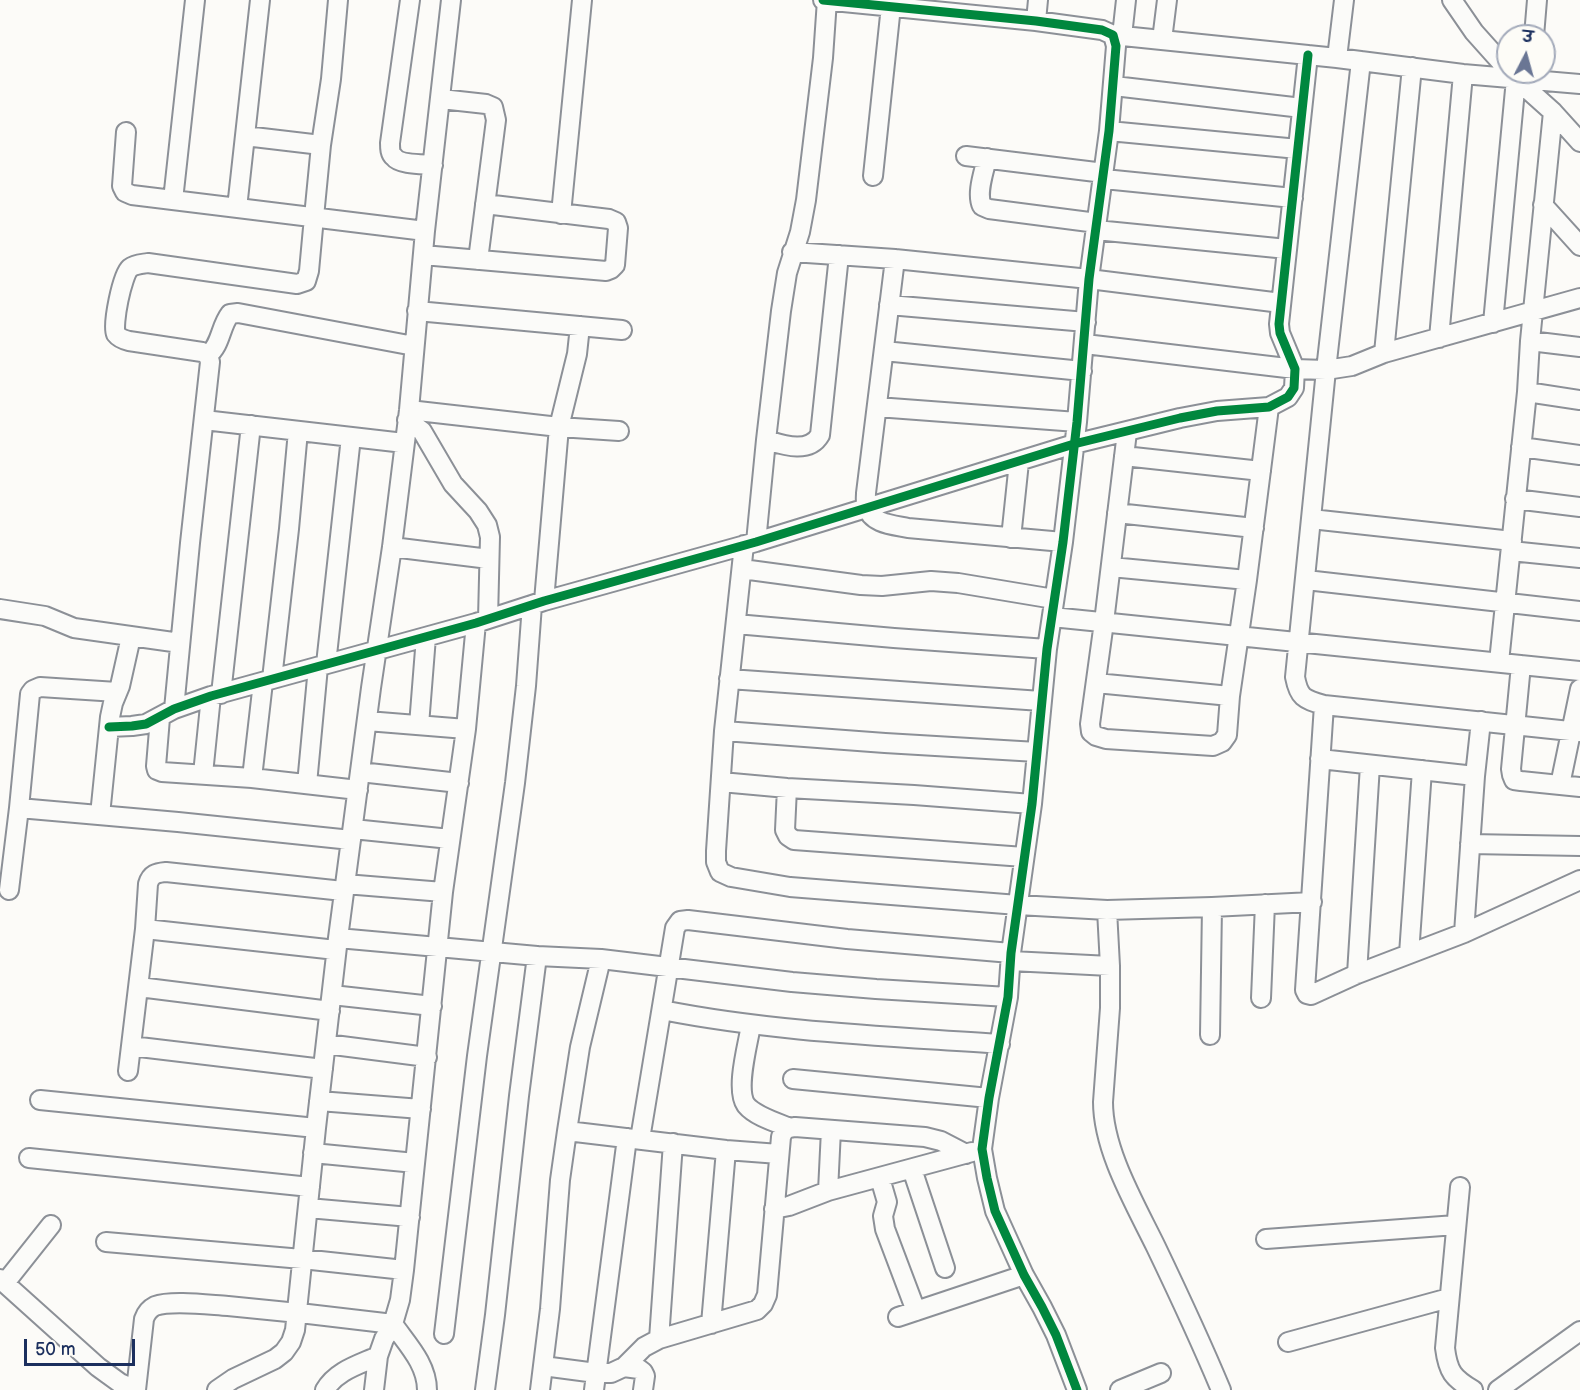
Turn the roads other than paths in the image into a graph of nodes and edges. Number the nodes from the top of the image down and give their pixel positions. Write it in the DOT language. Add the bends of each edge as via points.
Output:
graph roads {
  1 [pos="195,0"];
  2 [pos="261,0"];
  3 [pos="338,0"];
  4 [pos="410,0"];
  5 [pos="451,0"];
  6 [pos="582,0"];
  7 [pos="825,0"];
  8 [pos="1038,0"];
  9 [pos="1126,0"];
  10 [pos="1167,0"];
  11 [pos="1344,0"];
  12 [pos="1452,0"];
  13 [pos="1537,0"];
  14 [pos="867,2"];
  15 [pos="919,4"];
  16 [pos="891,6"];
  17 [pos="979,8"];
  18 [pos="1036,21"];
  19 [pos="1535,24"];
  20 [pos="1118,36"];
  21 [pos="1162,40"];
  22 [pos="1496,54"];
  23 [pos="1308,55"];
  24 [pos="1337,58"];
  25 [pos="1361,61"];
  26 [pos="1412,67"];
  27 [pos="1463,74"];
  28 [pos="1496,75"];
  29 [pos="1556,81"];
  30 [pos="1517,84"];
  31 [pos="1527,84"];
  32 [pos="1580,84"];
  33 [pos="1114,86"];
  34 [pos="441,99"];
  35 [pos="1302,108"];
  36 [pos="1553,112"];
  37 [pos="1109,131"];
  38 [pos="126,132"];
  39 [pos="245,136"];
  40 [pos="1580,142"];
  41 [pos="321,145"];
  42 [pos="1298,149"];
  43 [pos="966,156"];
  44 [pos="987,158"];
  45 [pos="434,165"];
  46 [pos="873,176"];
  47 [pos="1104,176"];
  48 [pos="1293,198"];
  49 [pos="173,200"];
  50 [pos="485,204"];
  51 [pos="1543,205"];
  52 [pos="237,208"];
  53 [pos="561,213"];
  54 [pos="314,217"];
  55 [pos="1097,227"];
  56 [pos="425,231"];
  57 [pos="1580,246"];
  58 [pos="1287,249"];
  59 [pos="792,252"];
  60 [pos="423,255"];
  61 [pos="839,255"];
  62 [pos="895,259"];
  63 [pos="478,260"];
  64 [pos="1089,279"];
  65 [pos="1580,298"];
  66 [pos="1281,303"];
  67 [pos="889,305"];
  68 [pos="417,311"];
  69 [pos="1533,311"];
  70 [pos="1086,322"];
  71 [pos="1493,323"];
  72 [pos="580,326"];
  73 [pos="622,330"];
  74 [pos="1439,338"];
  75 [pos="1530,341"];
  76 [pos="1085,344"];
  77 [pos="414,346"];
  78 [pos="1580,347"];
  79 [pos="884,351"];
  80 [pos="1384,353"];
  81 [pos="208,356"];
  82 [pos="1295,369"];
  83 [pos="1326,369"];
  84 [pos="1082,371"];
  85 [pos="1527,392"];
  86 [pos="1580,400"];
  87 [pos="877,407"];
  88 [pos="1269,407"];
  89 [pos="408,415"];
  90 [pos="204,420"];
  91 [pos="1077,422"];
  92 [pos="251,425"];
  93 [pos="559,427"];
  94 [pos="298,431"];
  95 [pos="619,431"];
  96 [pos="1127,432"];
  97 [pos="351,437"];
  98 [pos="766,440"];
  99 [pos="404,442"];
  100 [pos="1074,444"];
  101 [pos="1521,447"];
  102 [pos="1580,454"];
  103 [pos="1124,456"];
  104 [pos="1019,462"];
  105 [pos="1261,471"];
  106 [pos="1515,499"];
  107 [pos="1580,507"];
  108 [pos="867,508"];
  109 [pos="1117,513"];
  110 [pos="1311,519"];
  111 [pos="1254,528"];
  112 [pos="1011,538"];
  113 [pos="1063,542"];
  114 [pos="750,544"];
  115 [pos="1512,546"];
  116 [pos="392,548"];
  117 [pos="1580,558"];
  118 [pos="489,559"];
  119 [pos="1111,567"];
  120 [pos="742,569"];
  121 [pos="1247,580"];
  122 [pos="1305,580"];
  123 [pos="538,603"];
  124 [pos="1505,603"];
  125 [pos="1053,608"];
  126 [pos="0,609"];
  127 [pos="1580,611"];
  128 [pos="482,621"];
  129 [pos="1104,622"];
  130 [pos="736,624"];
  131 [pos="131,637"];
  132 [pos="426,637"];
  133 [pos="1239,637"];
  134 [pos="1299,641"];
  135 [pos="180,643"];
  136 [pos="1047,649"];
  137 [pos="376,651"];
  138 [pos="1499,662"];
  139 [pos="1521,665"];
  140 [pos="322,666"];
  141 [pos="1580,671"];
  142 [pos="729,679"];
  143 [pos="267,681"];
  144 [pos="1096,683"];
  145 [pos="1580,689"];
  146 [pos="117,692"];
  147 [pos="216,695"];
  148 [pos="1230,696"];
  149 [pos="1041,701"];
  150 [pos="1324,705"];
  151 [pos="167,713"];
  152 [pos="367,721"];
  153 [pos="1481,721"];
  154 [pos="419,725"];
  155 [pos="1516,725"];
  156 [pos="109,727"];
  157 [pos="466,729"];
  158 [pos="724,731"];
  159 [pos="1576,732"];
  160 [pos="1037,752"];
  161 [pos="1320,759"];
  162 [pos="1371,765"];
  163 [pos="1422,770"];
  164 [pos="203,774"];
  165 [pos="1475,776"];
  166 [pos="252,778"];
  167 [pos="359,781"];
  168 [pos="721,782"];
  169 [pos="459,783"];
  170 [pos="307,784"];
  171 [pos="1560,785"];
  172 [pos="1580,787"];
  173 [pos="787,788"];
  174 [pos="1032,804"];
  175 [pos="19,808"];
  176 [pos="100,815"];
  177 [pos="352,834"];
  178 [pos="450,839"];
  179 [pos="1470,844"];
  180 [pos="1580,846"];
  181 [pos="1024,857"];
  182 [pos="1580,880"];
  183 [pos="344,887"];
  184 [pos="9,890"];
  185 [pos="443,892"];
  186 [pos="1312,902"];
  187 [pos="1265,904"];
  188 [pos="1018,905"];
  189 [pos="1212,907"];
  190 [pos="1107,910"];
  191 [pos="145,929"];
  192 [pos="1464,933"];
  193 [pos="337,944"];
  194 [pos="437,948"];
  195 [pos="492,952"];
  196 [pos="1409,954"];
  197 [pos="537,956"];
  198 [pos="1011,957"];
  199 [pos="600,959"];
  200 [pos="1110,966"];
  201 [pos="668,968"];
  202 [pos="1357,974"];
  203 [pos="139,987"];
  204 [pos="1008,997"];
  205 [pos="1261,998"];
  206 [pos="331,1003"];
  207 [pos="432,1006"];
  208 [pos="662,1010"];
  209 [pos="751,1025"];
  210 [pos="1210,1035"];
  211 [pos="326,1044"];
  212 [pos="1000,1044"];
  213 [pos="131,1046"];
  214 [pos="427,1057"];
  215 [pos="323,1069"];
  216 [pos="128,1071"];
  217 [pos="792,1079"];
  218 [pos="989,1098"];
  219 [pos="40,1100"];
  220 [pos="319,1101"];
  221 [pos="420,1108"];
  222 [pos="788,1127"];
  223 [pos="316,1128"];
  224 [pos="831,1130"];
  225 [pos="567,1131"];
  226 [pos="634,1138"];
  227 [pos="673,1143"];
  228 [pos="726,1150"];
  229 [pos="974,1151"];
  230 [pos="313,1154"];
  231 [pos="779,1154"];
  232 [pos="29,1158"];
  233 [pos="415,1163"];
  234 [pos="912,1169"];
  235 [pos="880,1178"];
  236 [pos="310,1187"];
  237 [pos="1460,1187"];
  238 [pos="828,1191"];
  239 [pos="308,1208"];
  240 [pos="774,1209"];
  241 [pos="410,1216"];
  242 [pos="51,1225"];
  243 [pos="1456,1225"];
  244 [pos="1266,1239"];
  245 [pos="106,1242"];
  246 [pos="302,1259"];
  247 [pos="945,1268"];
  248 [pos="404,1270"];
  249 [pos="1024,1275"];
  250 [pos="2,1281"];
  251 [pos="1449,1298"];
  252 [pos="916,1311"];
  253 [pos="298,1312"];
  254 [pos="898,1317"];
  255 [pos="393,1324"];
  256 [pos="711,1324"];
  257 [pos="1580,1331"];
  258 [pos="444,1334"];
  259 [pos="659,1339"];
  260 [pos="1288,1342"];
  261 [pos="378,1356"];
  262 [pos="543,1366"];
  263 [pos="624,1367"];
  264 [pos="1161,1373"];
  265 [pos="595,1381"];
  266 [pos="217,1390"];
  267 [pos="325,1390"];
  268 [pos="374,1390"];
  269 [pos="427,1390"];
  270 [pos="485,1390"];
  271 [pos="540,1390"];
  272 [pos="643,1390"];
  273 [pos="1077,1390"];
  274 [pos="1120,1390"];
  275 [pos="1221,1390"];
  276 [pos="1473,1390"];
  277 [pos="1498,1390"];
  1 -- 49 [label="street"];
  2 -- 39 [label="street"];
  3 -- 41 [label="street"];
  4 -- 45 [label="street" via="390,151 401,162"];
  5 -- 34 [label="street"];
  6 -- 53 [label="street"];
  7 -- 14 [label="street"];
  7 -- 59 [label="street" via="823,58 807,200"];
  8 -- 18 [label="street"];
  9 -- 20 [label="street"];
  10 -- 21 [label="street"];
  11 -- 24 [label="street"];
  12 -- 22 [label="street" via="1474,32"];
  13 -- 19 [label="street"];
  14 -- 16 [label="street"];
  15 -- 16 [label="street"];
  15 -- 17 [label="street"];
  16 -- 46 [label="street"];
  17 -- 18 [label="street"];
  18 -- 20 [label="street" via="1102,30"];
  20 -- 21 [label="street"];
  20 -- 33 [label="street"];
  21 -- 23 [label="street"];
  23 -- 24 [label="street"];
  23 -- 35 [label="street"];
  24 -- 25 [label="street"];
  25 -- 26 [label="street"];
  25 -- 83 [label="street"];
  26 -- 27 [label="street"];
  26 -- 80 [label="street"];
  27 -- 28 [label="street"];
  27 -- 74 [label="street"];
  29 -- 32 [label="street"];
  30 -- 71 [label="street"];
  31 -- 36 [label="street"];
  33 -- 35 [label="street"];
  33 -- 37 [label="street"];
  34 -- 45 [label="street"];
  34 -- 50 [label="street" via="493,107 495,120"];
  35 -- 42 [label="street"];
  36 -- 40 [label="street"];
  36 -- 51 [label="street"];
  37 -- 42 [label="street"];
  37 -- 47 [label="street"];
  38 -- 49 [label="street" via="121,179 125,192"];
  39 -- 41 [label="street"];
  39 -- 52 [label="street"];
  41 -- 54 [label="street"];
  42 -- 48 [label="street"];
  43 -- 44 [label="street"];
  44 -- 47 [label="street"];
  44 -- 55 [label="street" via="980,195 982,206"];
  45 -- 56 [label="street"];
  47 -- 48 [label="street"];
  47 -- 55 [label="street"];
  48 -- 58 [label="street"];
  49 -- 52 [label="street"];
  50 -- 53 [label="street"];
  50 -- 63 [label="street"];
  51 -- 57 [label="street"];
  51 -- 69 [label="street"];
  52 -- 54 [label="street"];
  53 -- 63 [label="street" via="616,222 615,266 606,271"];
  54 -- 56 [label="street"];
  54 -- 81 [label="street" via="309,271 306,280 297,284 148,263 130,268 121,286 116,333 129,341"];
  55 -- 58 [label="street"];
  55 -- 64 [label="street"];
  56 -- 60 [label="street"];
  58 -- 66 [label="street"];
  59 -- 61 [label="street"];
  59 -- 98 [label="street"];
  60 -- 63 [label="street"];
  60 -- 68 [label="street"];
  61 -- 62 [label="street"];
  61 -- 98 [label="street" via="820,435 816,442 801,447"];
  62 -- 64 [label="street"];
  62 -- 67 [label="street"];
  64 -- 66 [label="street"];
  64 -- 70 [label="street"];
  65 -- 69 [label="street"];
  66 -- 82 [label="street" via="1280,333"];
  67 -- 70 [label="street"];
  67 -- 79 [label="street"];
  68 -- 72 [label="street"];
  68 -- 77 [label="street"];
  69 -- 71 [label="street"];
  69 -- 75 [label="street"];
  70 -- 76 [label="street"];
  71 -- 74 [label="street"];
  72 -- 73 [label="street"];
  72 -- 93 [label="street"];
  74 -- 80 [label="street"];
  75 -- 78 [label="street"];
  75 -- 85 [label="street"];
  76 -- 82 [label="street"];
  76 -- 84 [label="street"];
  77 -- 81 [label="street" via="238,313 225,320 217,345"];
  77 -- 89 [label="street"];
  79 -- 84 [label="street"];
  79 -- 87 [label="street"];
  80 -- 83 [label="street" via="1352,366"];
  81 -- 90 [label="street"];
  82 -- 83 [label="street"];
  82 -- 88 [label="street" via="1294,388 1288,397"];
  83 -- 110 [label="street"];
  84 -- 91 [label="street"];
  85 -- 86 [label="street"];
  85 -- 101 [label="street"];
  87 -- 91 [label="street"];
  87 -- 108 [label="street"];
  88 -- 96 [label="street" via="1217,411"];
  88 -- 105 [label="street"];
  89 -- 93 [label="street"];
  89 -- 99 [label="street"];
  89 -- 118 [label="street" via="453,484 487,525"];
  90 -- 92 [label="street"];
  90 -- 135 [label="street"];
  91 -- 100 [label="street"];
  92 -- 94 [label="street"];
  92 -- 147 [label="street"];
  93 -- 95 [label="street"];
  93 -- 123 [label="street"];
  94 -- 97 [label="street"];
  94 -- 143 [label="street"];
  96 -- 100 [label="street"];
  96 -- 103 [label="street"];
  97 -- 99 [label="street"];
  97 -- 140 [label="street"];
  98 -- 114 [label="street"];
  99 -- 116 [label="street"];
  100 -- 104 [label="street"];
  100 -- 113 [label="street"];
  101 -- 102 [label="street"];
  101 -- 106 [label="street"];
  103 -- 105 [label="street"];
  103 -- 109 [label="street"];
  104 -- 108 [label="street"];
  104 -- 112 [label="street"];
  105 -- 111 [label="street"];
  106 -- 107 [label="street"];
  106 -- 115 [label="street"];
  108 -- 112 [label="street" via="883,523"];
  108 -- 114 [label="street"];
  109 -- 111 [label="street"];
  109 -- 119 [label="street"];
  110 -- 115 [label="street"];
  110 -- 122 [label="street"];
  111 -- 121 [label="street"];
  112 -- 113 [label="street"];
  113 -- 125 [label="street"];
  114 -- 120 [label="street"];
  114 -- 123 [label="street"];
  115 -- 117 [label="street"];
  115 -- 124 [label="street"];
  116 -- 118 [label="street"];
  116 -- 137 [label="street"];
  118 -- 128 [label="street"];
  119 -- 121 [label="street"];
  119 -- 129 [label="street"];
  120 -- 125 [label="street" via="861,585 958,583"];
  120 -- 130 [label="street"];
  121 -- 133 [label="street"];
  122 -- 124 [label="street"];
  122 -- 134 [label="street"];
  123 -- 128 [label="street"];
  123 -- 195 [label="street"];
  124 -- 127 [label="street"];
  124 -- 138 [label="street"];
  125 -- 129 [label="street"];
  125 -- 136 [label="street"];
  126 -- 131 [label="street" via="45,616 74,628"];
  128 -- 132 [label="street"];
  128 -- 157 [label="street"];
  129 -- 133 [label="street"];
  129 -- 144 [label="street"];
  130 -- 136 [label="street"];
  130 -- 142 [label="street"];
  131 -- 135 [label="street"];
  131 -- 146 [label="street"];
  132 -- 137 [label="street"];
  132 -- 154 [label="street"];
  133 -- 134 [label="street"];
  133 -- 148 [label="street"];
  134 -- 138 [label="street"];
  134 -- 150 [label="street" via="1297,690 1305,699"];
  135 -- 151 [label="street"];
  136 -- 149 [label="street"];
  137 -- 140 [label="street"];
  137 -- 152 [label="street"];
  138 -- 139 [label="street"];
  139 -- 141 [label="street"];
  139 -- 155 [label="street"];
  140 -- 143 [label="street"];
  140 -- 170 [label="street"];
  142 -- 149 [label="street"];
  142 -- 158 [label="street"];
  143 -- 147 [label="street"];
  143 -- 166 [label="street"];
  144 -- 148 [label="street"];
  144 -- 148 [label="street" via="1091,732 1106,738 1213,746 1227,735"];
  145 -- 159 [label="street"];
  146 -- 156 [label="street"];
  146 -- 175 [label="street" via="40,687 33,690"];
  147 -- 151 [label="street"];
  147 -- 164 [label="street"];
  149 -- 160 [label="street"];
  150 -- 153 [label="street"];
  150 -- 161 [label="street"];
  151 -- 156 [label="street" via="146,724"];
  151 -- 164 [label="street" via="158,770"];
  152 -- 154 [label="street"];
  152 -- 167 [label="street"];
  153 -- 155 [label="street"];
  153 -- 165 [label="street"];
  154 -- 157 [label="street"];
  155 -- 159 [label="street"];
  155 -- 171 [label="street" via="1511,770 1514,780"];
  156 -- 176 [label="street"];
  157 -- 169 [label="street"];
  158 -- 160 [label="street"];
  158 -- 168 [label="street"];
  159 -- 171 [label="street"];
  160 -- 174 [label="street"];
  161 -- 162 [label="street"];
  161 -- 186 [label="street"];
  162 -- 163 [label="street"];
  162 -- 202 [label="street"];
  163 -- 165 [label="street"];
  163 -- 196 [label="street"];
  164 -- 166 [label="street"];
  165 -- 179 [label="street"];
  166 -- 170 [label="street"];
  167 -- 169 [label="street"];
  167 -- 170 [label="street"];
  167 -- 177 [label="street"];
  168 -- 173 [label="street"];
  168 -- 188 [label="street" via="716,862 720,872 731,877 790,887"];
  169 -- 178 [label="street"];
  171 -- 172 [label="street"];
  173 -- 174 [label="street"];
  173 -- 181 [label="street" via="785,830 794,840"];
  174 -- 181 [label="street"];
  175 -- 176 [label="street"];
  175 -- 184 [label="street"];
  176 -- 177 [label="street"];
  177 -- 178 [label="street"];
  177 -- 183 [label="street"];
  178 -- 185 [label="street"];
  179 -- 180 [label="street"];
  179 -- 192 [label="street"];
  181 -- 188 [label="street"];
  182 -- 192 [label="street"];
  183 -- 185 [label="street"];
  183 -- 191 [label="street" via="159,872 150,878"];
  183 -- 193 [label="street"];
  185 -- 194 [label="street"];
  186 -- 187 [label="street"];
  186 -- 202 [label="street" via="1307,994"];
  187 -- 189 [label="street"];
  187 -- 205 [label="street"];
  188 -- 190 [label="street"];
  188 -- 198 [label="street"];
  189 -- 190 [label="street"];
  189 -- 210 [label="street"];
  190 -- 200 [label="street"];
  191 -- 193 [label="street"];
  191 -- 203 [label="street"];
  192 -- 196 [label="street"];
  193 -- 194 [label="street"];
  193 -- 206 [label="street"];
  194 -- 195 [label="street"];
  194 -- 207 [label="street"];
  195 -- 197 [label="street"];
  195 -- 258 [label="street"];
  196 -- 202 [label="street"];
  197 -- 199 [label="street"];
  197 -- 270 [label="street"];
  198 -- 200 [label="street"];
  198 -- 201 [label="street" via="688,920 680,921 675,928"];
  198 -- 204 [label="street"];
  199 -- 201 [label="street"];
  199 -- 225 [label="street" via="580,1047"];
  200 -- 275 [label="street" via="1105,1128 1125,1184"];
  201 -- 204 [label="street" via="792,982"];
  201 -- 208 [label="street"];
  203 -- 206 [label="street"];
  203 -- 213 [label="street"];
  204 -- 212 [label="street"];
  206 -- 207 [label="street"];
  206 -- 211 [label="street"];
  207 -- 214 [label="street"];
  208 -- 209 [label="street"];
  208 -- 226 [label="street"];
  209 -- 212 [label="street"];
  209 -- 222 [label="street" via="742,1096 756,1113"];
  211 -- 214 [label="street"];
  211 -- 215 [label="street"];
  212 -- 218 [label="street"];
  213 -- 215 [label="street"];
  213 -- 216 [label="street"];
  214 -- 221 [label="street"];
  215 -- 220 [label="street"];
  217 -- 218 [label="street"];
  218 -- 229 [label="street"];
  219 -- 223 [label="street"];
  220 -- 221 [label="street"];
  220 -- 223 [label="street"];
  221 -- 233 [label="street"];
  222 -- 224 [label="street"];
  222 -- 231 [label="street" via="783,1131"];
  223 -- 230 [label="street"];
  224 -- 229 [label="street" via="925,1137"];
  224 -- 238 [label="street"];
  225 -- 226 [label="street"];
  225 -- 262 [label="street"];
  226 -- 227 [label="street"];
  226 -- 265 [label="street"];
  227 -- 228 [label="street"];
  227 -- 259 [label="street"];
  228 -- 231 [label="street"];
  228 -- 256 [label="street"];
  229 -- 234 [label="street"];
  229 -- 249 [label="street"];
  230 -- 233 [label="street"];
  230 -- 236 [label="street"];
  231 -- 240 [label="street"];
  232 -- 236 [label="street"];
  233 -- 241 [label="street"];
  234 -- 235 [label="street"];
  234 -- 247 [label="street"];
  235 -- 238 [label="street"];
  235 -- 252 [label="street" via="887,1202 885,1229"];
  236 -- 239 [label="street"];
  237 -- 243 [label="street"];
  238 -- 240 [label="street"];
  239 -- 241 [label="street"];
  239 -- 246 [label="street"];
  240 -- 256 [label="street" via="763,1304 757,1310"];
  241 -- 248 [label="street"];
  242 -- 250 [label="street"];
  243 -- 244 [label="street"];
  243 -- 251 [label="street"];
  245 -- 246 [label="street"];
  246 -- 248 [label="street"];
  246 -- 253 [label="street"];
  248 -- 255 [label="street"];
  249 -- 252 [label="street"];
  249 -- 273 [label="street" via="1056,1335"];
  250 -- 253 [label="street" via="98,1367 136,1390 144,1319 154,1307 202,1304"];
  251 -- 260 [label="street"];
  251 -- 276 [label="street" via="1447,1363 1452,1374"];
  252 -- 254 [label="street"];
  253 -- 255 [label="street"];
  253 -- 266 [label="street" via="296,1330 284,1352"];
  255 -- 261 [label="street"];
  255 -- 269 [label="street" via="420,1363"];
  256 -- 259 [label="street"];
  257 -- 277 [label="street"];
  259 -- 263 [label="street" via="644,1347"];
  261 -- 267 [label="street" via="341,1372"];
  261 -- 268 [label="street"];
  262 -- 265 [label="street"];
  262 -- 271 [label="street"];
  263 -- 265 [label="street"];
  263 -- 272 [label="street" via="644,1372"];
  264 -- 274 [label="street"];
}
